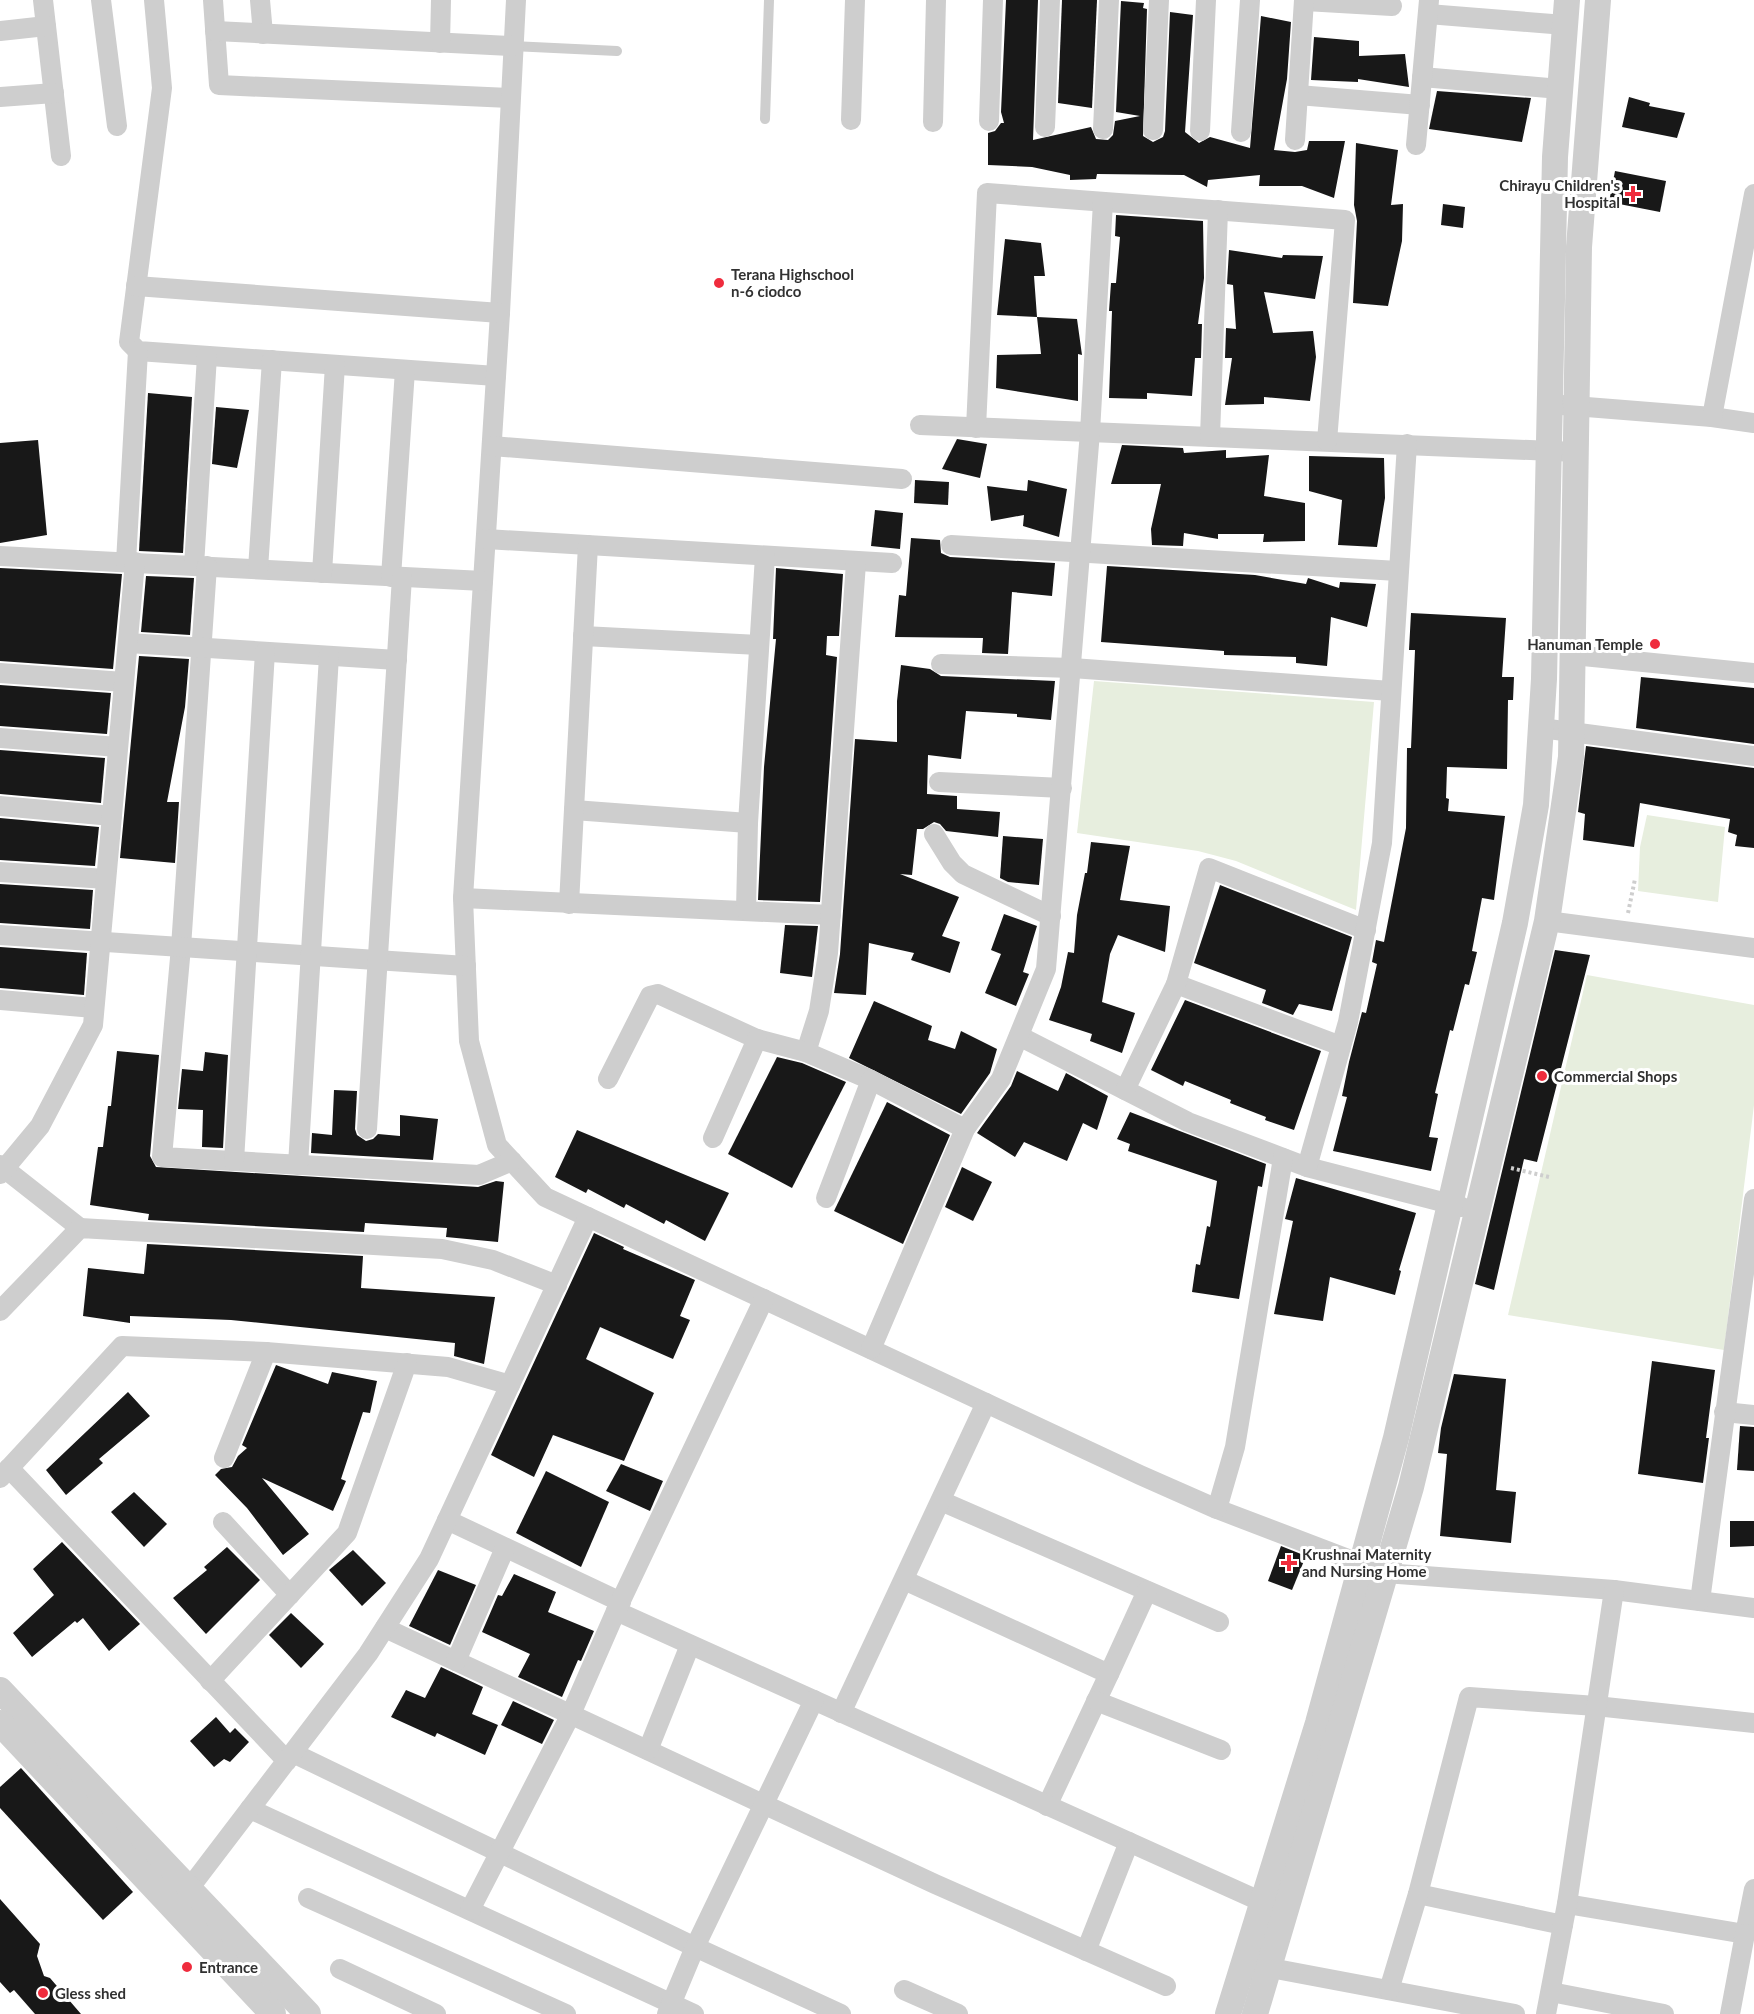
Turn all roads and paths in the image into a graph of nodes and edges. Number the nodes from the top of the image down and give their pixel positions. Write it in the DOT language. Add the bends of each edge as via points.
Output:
graph roads {
  1 [pos="43,0"];
  2 [pos="101,0"];
  3 [pos="154,0"];
  4 [pos="213,0"];
  5 [pos="260,0"];
  6 [pos="441,0"];
  7 [pos="516,0"];
  8 [pos="770,0"];
  9 [pos="855,0"];
  10 [pos="936,0"];
  11 [pos="993,0"];
  12 [pos="1050,0"];
  13 [pos="1109,0"];
  14 [pos="1159,0"];
  15 [pos="1206,0"];
  16 [pos="1250,0"];
  17 [pos="1567,0"];
  18 [pos="1599,0"];
  19 [pos="1305,1"];
  20 [pos="1392,6"];
  21 [pos="1428,7"];
  22 [pos="1565,25"];
  23 [pos="46,26"];
  24 [pos="0,31"];
  25 [pos="215,31"];
  26 [pos="263,34"];
  27 [pos="440,43"];
  28 [pos="512,46"];
  29 [pos="617,51"];
  30 [pos="1422,77"];
  31 [pos="1560,89"];
  32 [pos="54,93"];
  33 [pos="1298,95"];
  34 [pos="0,98"];
  35 [pos="510,98"];
  36 [pos="1420,105"];
  37 [pos="765,119"];
  38 [pos="851,120"];
  39 [pos="989,121"];
  40 [pos="933,122"];
  41 [pos="117,126"];
  42 [pos="1045,127"];
  43 [pos="1103,129"];
  44 [pos="1153,130"];
  45 [pos="1200,130"];
  46 [pos="1241,132"];
  47 [pos="1295,140"];
  48 [pos="1416,145"];
  49 [pos="61,156"];
  50 [pos="1754,194"];
  51 [pos="1103,202"];
  52 [pos="1218,210"];
  53 [pos="136,286"];
  54 [pos="500,313"];
  55 [pos="138,351"];
  56 [pos="207,356"];
  57 [pos="272,360"];
  58 [pos="335,365"];
  59 [pos="405,369"];
  60 [pos="496,376"];
  61 [pos="1549,404"];
  62 [pos="1577,405"];
  63 [pos="1712,417"];
  64 [pos="1754,423"];
  65 [pos="920,426"];
  66 [pos="976,428"];
  67 [pos="1090,432"];
  68 [pos="1210,437"];
  69 [pos="1327,441"];
  70 [pos="1407,444"];
  71 [pos="492,446"];
  72 [pos="1548,450"];
  73 [pos="1576,452"];
  74 [pos="902,478"];
  75 [pos="486,539"];
  76 [pos="588,545"];
  77 [pos="951,545"];
  78 [pos="1081,551"];
  79 [pos="0,556"];
  80 [pos="765,556"];
  81 [pos="130,562"];
  82 [pos="856,563"];
  83 [pos="892,563"];
  84 [pos="201,566"];
  85 [pos="258,569"];
  86 [pos="1398,571"];
  87 [pos="322,573"];
  88 [pos="396,577"];
  89 [pos="483,581"];
  90 [pos="583,636"];
  91 [pos="128,643"];
  92 [pos="759,645"];
  93 [pos="202,648"];
  94 [pos="265,652"];
  95 [pos="1573,655"];
  96 [pos="329,656"];
  97 [pos="397,660"];
  98 [pos="941,664"];
  99 [pos="1072,668"];
  100 [pos="0,673"];
  101 [pos="1754,673"];
  102 [pos="124,682"];
  103 [pos="1391,691"];
  104 [pos="1541,729"];
  105 [pos="1572,732"];
  106 [pos="0,738"];
  107 [pos="118,747"];
  108 [pos="1754,756"];
  109 [pos="939,782"];
  110 [pos="1062,788"];
  111 [pos="0,806"];
  112 [pos="574,810"];
  113 [pos="112,816"];
  114 [pos="748,823"];
  115 [pos="934,834"];
  116 [pos="0,872"];
  117 [pos="106,879"];
  118 [pos="1635,879"];
  119 [pos="463,898"];
  120 [pos="568,904"];
  121 [pos="746,910"];
  122 [pos="831,915"];
  123 [pos="1052,916"];
  124 [pos="1546,921"];
  125 [pos="1366,930"];
  126 [pos="1625,931"];
  127 [pos="0,935"];
  128 [pos="101,942"];
  129 [pos="181,947"];
  130 [pos="1754,948"];
  131 [pos="245,951"];
  132 [pos="312,956"];
  133 [pos="379,960"];
  134 [pos="466,966"];
  135 [pos="1176,984"];
  136 [pos="0,1000"];
  137 [pos="94,1008"];
  138 [pos="1019,1036"];
  139 [pos="757,1039"];
  140 [pos="1341,1046"];
  141 [pos="806,1052"];
  142 [pos="608,1079"];
  143 [pos="871,1080"];
  144 [pos="1125,1090"];
  145 [pos="367,1129"];
  146 [pos="965,1129"];
  147 [pos="713,1138"];
  148 [pos="1283,1158"];
  149 [pos="234,1161"];
  150 [pos="512,1161"];
  151 [pos="1490,1162"];
  152 [pos="297,1165"];
  153 [pos="1307,1167"];
  154 [pos="1,1169"];
  155 [pos="1549,1177"];
  156 [pos="826,1198"];
  157 [pos="1754,1199"];
  158 [pos="1450,1204"];
  159 [pos="1478,1211"];
  160 [pos="588,1217"];
  161 [pos="1753,1220"];
  162 [pos="80,1228"];
  163 [pos="557,1285"];
  164 [pos="764,1299"];
  165 [pos="0,1311"];
  166 [pos="871,1349"];
  167 [pos="266,1352"];
  168 [pos="407,1363"];
  169 [pos="510,1384"];
  170 [pos="987,1403"];
  171 [pos="1724,1412"];
  172 [pos="1754,1415"];
  173 [pos="224,1458"];
  174 [pos="4,1473"];
  175 [pos="941,1501"];
  176 [pos="1217,1509"];
  177 [pos="447,1520"];
  178 [pos="223,1522"];
  179 [pos="505,1548"];
  180 [pos="1361,1564"];
  181 [pos="1385,1573"];
  182 [pos="904,1580"];
  183 [pos="1614,1590"];
  184 [pos="1147,1591"];
  185 [pos="290,1595"];
  186 [pos="1700,1601"];
  187 [pos="619,1607"];
  188 [pos="1754,1608"];
  189 [pos="1219,1622"];
  190 [pos="385,1628"];
  191 [pos="690,1645"];
  192 [pos="456,1661"];
  193 [pos="1109,1674"];
  194 [pos="210,1681"];
  195 [pos="0,1690"];
  196 [pos="814,1700"];
  197 [pos="1096,1701"];
  198 [pos="1596,1706"];
  199 [pos="841,1713"];
  200 [pos="571,1714"];
  201 [pos="1754,1723"];
  202 [pos="9,1729"];
  203 [pos="648,1750"];
  204 [pos="1221,1750"];
  205 [pos="290,1757"];
  206 [pos="762,1803"];
  207 [pos="1047,1806"];
  208 [pos="250,1809"];
  209 [pos="1128,1842"];
  210 [pos="499,1853"];
  211 [pos="1754,1889"];
  212 [pos="188,1890"];
  213 [pos="1418,1894"];
  214 [pos="308,1898"];
  215 [pos="1262,1902"];
  216 [pos="1568,1904"];
  217 [pos="169,1906"];
  218 [pos="470,1910"];
  219 [pos="1286,1912"];
  220 [pos="1563,1925"];
  221 [pos="1745,1934"];
  222 [pos="695,1947"];
  223 [pos="1086,1951"];
  224 [pos="1243,1963"];
  225 [pos="1269,1968"];
  226 [pos="339,1969"];
  227 [pos="1166,1986"];
  228 [pos="904,1990"];
  229 [pos="1389,1990"];
  230 [pos="1551,1992"];
  231 [pos="669,2009"];
  232 [pos="273,2014"];
  233 [pos="308,2014"];
  234 [pos="436,2014"];
  235 [pos="566,2014"];
  236 [pos="694,2014"];
  237 [pos="842,2014"];
  238 [pos="958,2014"];
  239 [pos="1227,2014"];
  240 [pos="1255,2014"];
  241 [pos="1515,2014"];
  242 [pos="1546,2014"];
  243 [pos="1664,2014"];
  244 [pos="1730,2014"];
  1 -- 23 [label="street"];
  2 -- 41 [label="street"];
  3 -- 53 [label="street" via="162,88"];
  4 -- 25 [label="street"];
  5 -- 26 [label="street"];
  6 -- 27 [label="street"];
  7 -- 28 [label="street"];
  8 -- 37 [label="lane"];
  9 -- 38 [label="street"];
  10 -- 40 [label="street"];
  11 -- 39 [label="street"];
  12 -- 42 [label="street"];
  13 -- 43 [label="street"];
  14 -- 44 [label="street"];
  15 -- 45 [label="street"];
  16 -- 46 [label="street"];
  17 -- 22 [label="street"];
  18 -- 62 [label="street" via="1579,247"];
  19 -- 20 [label="street"];
  19 -- 33 [label="street"];
  21 -- 22 [label="street"];
  21 -- 30 [label="street"];
  22 -- 31 [label="street"];
  23 -- 24 [label="street"];
  23 -- 32 [label="street"];
  25 -- 26 [label="street"];
  25 -- 35 [label="street" via="219,86"];
  26 -- 27 [label="street"];
  27 -- 28 [label="street"];
  28 -- 29 [label="lane"];
  28 -- 35 [label="street"];
  30 -- 31 [label="street"];
  30 -- 36 [label="street"];
  31 -- 61 [label="street" via="1554,157"];
  32 -- 34 [label="street"];
  32 -- 49 [label="street"];
  33 -- 36 [label="street"];
  33 -- 47 [label="street"];
  35 -- 54 [label="street"];
  36 -- 48 [label="street"];
  50 -- 63 [label="street"];
  51 -- 52 [label="street"];
  51 -- 66 [label="street" via="987,193"];
  51 -- 67 [label="street"];
  52 -- 68 [label="street"];
  52 -- 69 [label="street" via="1345,220"];
  53 -- 54 [label="street"];
  53 -- 55 [label="street" via="129,342"];
  54 -- 60 [label="street"];
  55 -- 56 [label="street"];
  55 -- 81 [label="street"];
  56 -- 57 [label="street"];
  56 -- 84 [label="street"];
  57 -- 58 [label="street"];
  57 -- 85 [label="street"];
  58 -- 59 [label="street"];
  58 -- 87 [label="street"];
  59 -- 60 [label="street"];
  59 -- 88 [label="street"];
  60 -- 71 [label="street"];
  61 -- 62 [label="street"];
  61 -- 72 [label="street"];
  62 -- 63 [label="street"];
  62 -- 73 [label="street"];
  63 -- 64 [label="street"];
  65 -- 66 [label="street"];
  66 -- 67 [label="street"];
  67 -- 68 [label="street"];
  67 -- 78 [label="street"];
  68 -- 69 [label="street"];
  69 -- 70 [label="street"];
  70 -- 72 [label="street"];
  70 -- 86 [label="street"];
  71 -- 74 [label="street"];
  71 -- 75 [label="street"];
  72 -- 73 [label="street"];
  72 -- 104 [label="street"];
  73 -- 95 [label="street"];
  75 -- 76 [label="street"];
  75 -- 89 [label="street"];
  76 -- 80 [label="street"];
  76 -- 90 [label="street"];
  77 -- 78 [label="street"];
  78 -- 86 [label="street"];
  78 -- 99 [label="street"];
  79 -- 81 [label="street"];
  80 -- 82 [label="street"];
  80 -- 92 [label="street"];
  81 -- 84 [label="street"];
  81 -- 91 [label="street"];
  82 -- 83 [label="street"];
  82 -- 122 [label="street"];
  84 -- 85 [label="street"];
  84 -- 93 [label="street"];
  85 -- 87 [label="street"];
  86 -- 103 [label="street"];
  87 -- 88 [label="street"];
  88 -- 89 [label="street"];
  88 -- 97 [label="street"];
  89 -- 119 [label="street"];
  90 -- 92 [label="street"];
  90 -- 112 [label="street"];
  91 -- 93 [label="street"];
  91 -- 102 [label="street"];
  92 -- 114 [label="street"];
  93 -- 94 [label="street"];
  93 -- 129 [label="street"];
  94 -- 96 [label="street"];
  94 -- 131 [label="street"];
  95 -- 101 [label="street"];
  95 -- 105 [label="street"];
  96 -- 97 [label="street"];
  96 -- 132 [label="street"];
  97 -- 133 [label="street"];
  98 -- 99 [label="street"];
  99 -- 103 [label="street"];
  99 -- 110 [label="street"];
  100 -- 102 [label="street"];
  102 -- 107 [label="street"];
  103 -- 125 [label="street" via="1382,843"];
  104 -- 105 [label="street"];
  104 -- 158 [label="street" via="1536,805 1515,922"];
  105 -- 108 [label="street"];
  105 -- 124 [label="street"];
  106 -- 107 [label="street"];
  107 -- 113 [label="street"];
  109 -- 110 [label="street"];
  110 -- 123 [label="street"];
  111 -- 113 [label="street"];
  112 -- 114 [label="street"];
  112 -- 120 [label="street"];
  113 -- 117 [label="street"];
  114 -- 121 [label="street"];
  115 -- 123 [label="street" via="963,874"];
  116 -- 117 [label="street"];
  117 -- 128 [label="street"];
  118 -- 126 [label="path"];
  119 -- 120 [label="street"];
  119 -- 134 [label="street"];
  120 -- 121 [label="street"];
  121 -- 122 [label="street"];
  122 -- 141 [label="street" via="819,1011"];
  123 -- 138 [label="street" via="1046,969"];
  124 -- 126 [label="street"];
  124 -- 151 [label="street"];
  125 -- 135 [label="street" via="1209,868"];
  125 -- 140 [label="street"];
  126 -- 130 [label="street"];
  127 -- 128 [label="street"];
  128 -- 129 [label="street"];
  128 -- 137 [label="street"];
  129 -- 131 [label="street"];
  129 -- 149 [label="street" via="162,1157"];
  131 -- 132 [label="street"];
  131 -- 149 [label="street"];
  132 -- 133 [label="street"];
  132 -- 152 [label="street"];
  133 -- 134 [label="street"];
  133 -- 145 [label="street"];
  134 -- 150 [label="street" via="469,1041 497,1145"];
  135 -- 140 [label="street"];
  135 -- 144 [label="street"];
  136 -- 137 [label="street"];
  137 -- 154 [label="street" via="93,1025 40,1126"];
  138 -- 144 [label="street"];
  138 -- 146 [label="street" via="1001,1079"];
  139 -- 141 [label="street"];
  139 -- 142 [label="street" via="666,996 650,996"];
  139 -- 147 [label="street"];
  140 -- 153 [label="street"];
  141 -- 143 [label="street"];
  143 -- 146 [label="street"];
  143 -- 156 [label="street"];
  144 -- 148 [label="street" via="1188,1122"];
  146 -- 166 [label="street"];
  148 -- 153 [label="street"];
  148 -- 176 [label="street" via="1235,1447"];
  149 -- 152 [label="street"];
  150 -- 152 [label="street" via="479,1175"];
  150 -- 160 [label="street" via="545,1197"];
  151 -- 155 [label="path"];
  151 -- 159 [label="street"];
  153 -- 158 [label="street"];
  154 -- 162 [label="street"];
  157 -- 161 [label="street"];
  158 -- 159 [label="street"];
  158 -- 180 [label="street" via="1396,1438"];
  159 -- 181 [label="street" via="1411,1487"];
  160 -- 163 [label="street"];
  160 -- 164 [label="street"];
  161 -- 171 [label="street"];
  162 -- 163 [label="street" via="442,1249 493,1260"];
  162 -- 165 [label="street"];
  163 -- 169 [label="street"];
  164 -- 166 [label="street"];
  164 -- 187 [label="street"];
  166 -- 170 [label="street"];
  167 -- 168 [label="street"];
  167 -- 173 [label="street"];
  167 -- 174 [label="street" via="122,1346"];
  168 -- 169 [label="street" via="448,1367"];
  168 -- 185 [label="street" via="346,1533"];
  169 -- 177 [label="street"];
  170 -- 175 [label="street"];
  170 -- 176 [label="street"];
  171 -- 172 [label="street"];
  171 -- 186 [label="street"];
  174 -- 194 [label="street"];
  175 -- 182 [label="street"];
  175 -- 184 [label="street"];
  176 -- 180 [label="street"];
  177 -- 179 [label="street"];
  177 -- 190 [label="street" via="429,1559"];
  178 -- 185 [label="street"];
  179 -- 187 [label="street"];
  179 -- 192 [label="street"];
  180 -- 181 [label="street"];
  180 -- 215 [label="street" via="1318,1723"];
  181 -- 183 [label="street"];
  181 -- 219 [label="street"];
  182 -- 193 [label="street"];
  182 -- 199 [label="street"];
  183 -- 186 [label="street"];
  183 -- 198 [label="street"];
  184 -- 189 [label="street"];
  184 -- 193 [label="street"];
  185 -- 194 [label="street"];
  186 -- 188 [label="street"];
  187 -- 191 [label="street"];
  187 -- 200 [label="street"];
  190 -- 192 [label="street"];
  190 -- 205 [label="street"];
  191 -- 196 [label="street"];
  191 -- 203 [label="street"];
  192 -- 200 [label="street"];
  193 -- 197 [label="street"];
  194 -- 205 [label="street"];
  195 -- 202 [label="street"];
  196 -- 199 [label="street"];
  196 -- 206 [label="street"];
  197 -- 204 [label="street"];
  197 -- 207 [label="street"];
  198 -- 201 [label="street"];
  198 -- 213 [label="street" via="1469,1697"];
  198 -- 216 [label="street"];
  199 -- 207 [label="street"];
  200 -- 203 [label="street"];
  200 -- 210 [label="street"];
  202 -- 212 [label="street"];
  202 -- 217 [label="street"];
  203 -- 206 [label="street"];
  205 -- 208 [label="street"];
  205 -- 210 [label="street"];
  206 -- 222 [label="street"];
  206 -- 223 [label="street"];
  207 -- 209 [label="street"];
  208 -- 212 [label="street"];
  208 -- 218 [label="street"];
  209 -- 215 [label="street"];
  209 -- 223 [label="street"];
  210 -- 218 [label="street"];
  210 -- 222 [label="street"];
  211 -- 221 [label="street"];
  212 -- 217 [label="street"];
  212 -- 233 [label="street"];
  213 -- 220 [label="street"];
  213 -- 229 [label="street"];
  214 -- 235 [label="street"];
  215 -- 219 [label="street"];
  215 -- 224 [label="street"];
  216 -- 220 [label="street"];
  216 -- 221 [label="street"];
  217 -- 232 [label="street"];
  218 -- 231 [label="street"];
  219 -- 225 [label="street"];
  220 -- 230 [label="street"];
  221 -- 244 [label="street"];
  222 -- 231 [label="street"];
  222 -- 237 [label="street"];
  223 -- 227 [label="street"];
  224 -- 225 [label="street"];
  224 -- 239 [label="street"];
  225 -- 229 [label="street"];
  225 -- 240 [label="street"];
  226 -- 234 [label="street"];
  228 -- 238 [label="street"];
  229 -- 241 [label="street"];
  230 -- 242 [label="street"];
  230 -- 243 [label="street"];
  231 -- 236 [label="street"];
}
